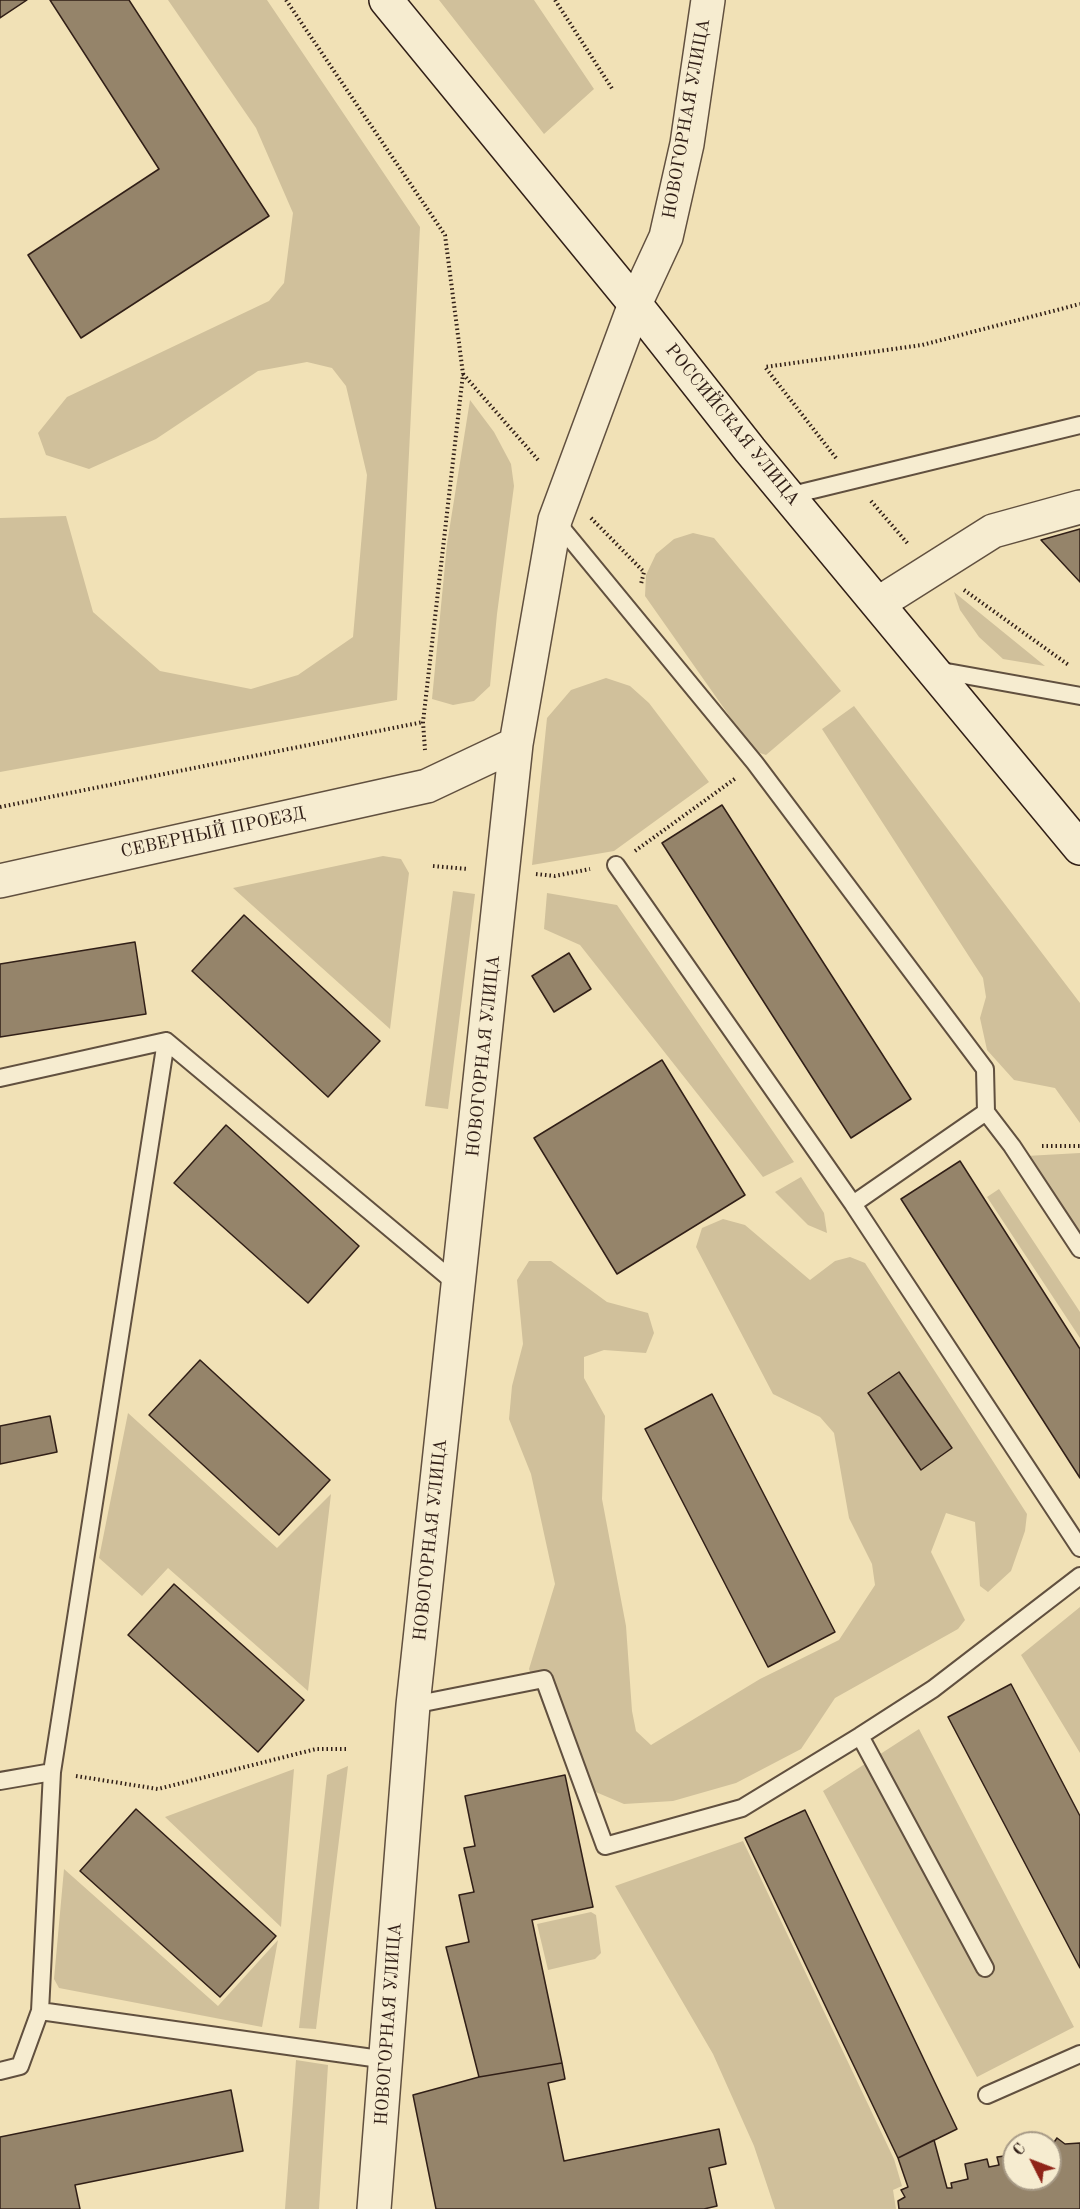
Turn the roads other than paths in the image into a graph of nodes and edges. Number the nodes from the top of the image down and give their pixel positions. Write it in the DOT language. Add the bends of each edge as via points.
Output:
graph roads {
  1 [pos="386,0"];
  2 [pos="708,0"];
  3 [pos="635,304"];
  4 [pos="1080,425"];
  5 [pos="788,496"];
  6 [pos="1080,507"];
  7 [pos="555,520"];
  8 [pos="879,603"];
  9 [pos="934,670"];
  10 [pos="1080,696"];
  11 [pos="516,744"];
  12 [pos="1080,848"];
  13 [pos="616,865"];
  14 [pos="0,880"];
  15 [pos="166,1041"];
  16 [pos="0,1078"];
  17 [pos="986,1112"];
  18 [pos="853,1204"];
  19 [pos="1080,1249"];
  20 [pos="458,1285"];
  21 [pos="1080,1548"];
  22 [pos="1080,1576"];
  23 [pos="413,1705"];
  24 [pos="860,1736"];
  25 [pos="52,1772"];
  26 [pos="0,1781"];
  27 [pos="985,1968"];
  28 [pos="39,2011"];
  29 [pos="1080,2054"];
  30 [pos="387,2060"];
  31 [pos="0,2071"];
  32 [pos="987,2096"];
  33 [pos="374,2209"];
  1 -- 3 [label="street, РОССИЙСКАЯ УЛИЦА"];
  2 -- 3 [label="street, НОВОГОРНАЯ УЛИЦА" via="687,144 666,237"];
  3 -- 5 [label="street, РОССИЙСКАЯ УЛИЦА"];
  3 -- 7 [label="street, НОВОГОРНАЯ УЛИЦА"];
  4 -- 5 [label="lane"];
  5 -- 8 [label="street, РОССИЙСКАЯ УЛИЦА"];
  6 -- 8 [label="street" via="993,531"];
  7 -- 11 [label="street, НОВОГОРНАЯ УЛИЦА"];
  7 -- 17 [label="lane" via="755,764 985,1070"];
  8 -- 9 [label="street, РОССИЙСКАЯ УЛИЦА"];
  9 -- 10 [label="lane"];
  9 -- 12 [label="street, РОССИЙСКАЯ УЛИЦА"];
  11 -- 14 [label="street, СЕВЕРНЫЙ ПРОЕЗД" via="427,786"];
  11 -- 20 [label="street, НОВОГОРНАЯ УЛИЦА"];
  13 -- 18 [label="lane"];
  15 -- 16 [label="lane"];
  15 -- 20 [label="lane"];
  15 -- 25 [label="lane"];
  17 -- 18 [label="lane"];
  17 -- 19 [label="lane"];
  18 -- 21 [label="lane"];
  20 -- 23 [label="street, НОВОГОРНАЯ УЛИЦА"];
  22 -- 24 [label="lane" via="933,1689"];
  23 -- 24 [label="lane" via="544,1679 605,1846 742,1808"];
  23 -- 30 [label="street, НОВОГОРНАЯ УЛИЦА"];
  24 -- 27 [label="lane"];
  25 -- 26 [label="lane"];
  25 -- 28 [label="lane"];
  28 -- 30 [label="lane"];
  28 -- 31 [label="lane" via="20,2066"];
  29 -- 32 [label="lane"];
  30 -- 33 [label="street, НОВОГОРНАЯ УЛИЦА"];
}
